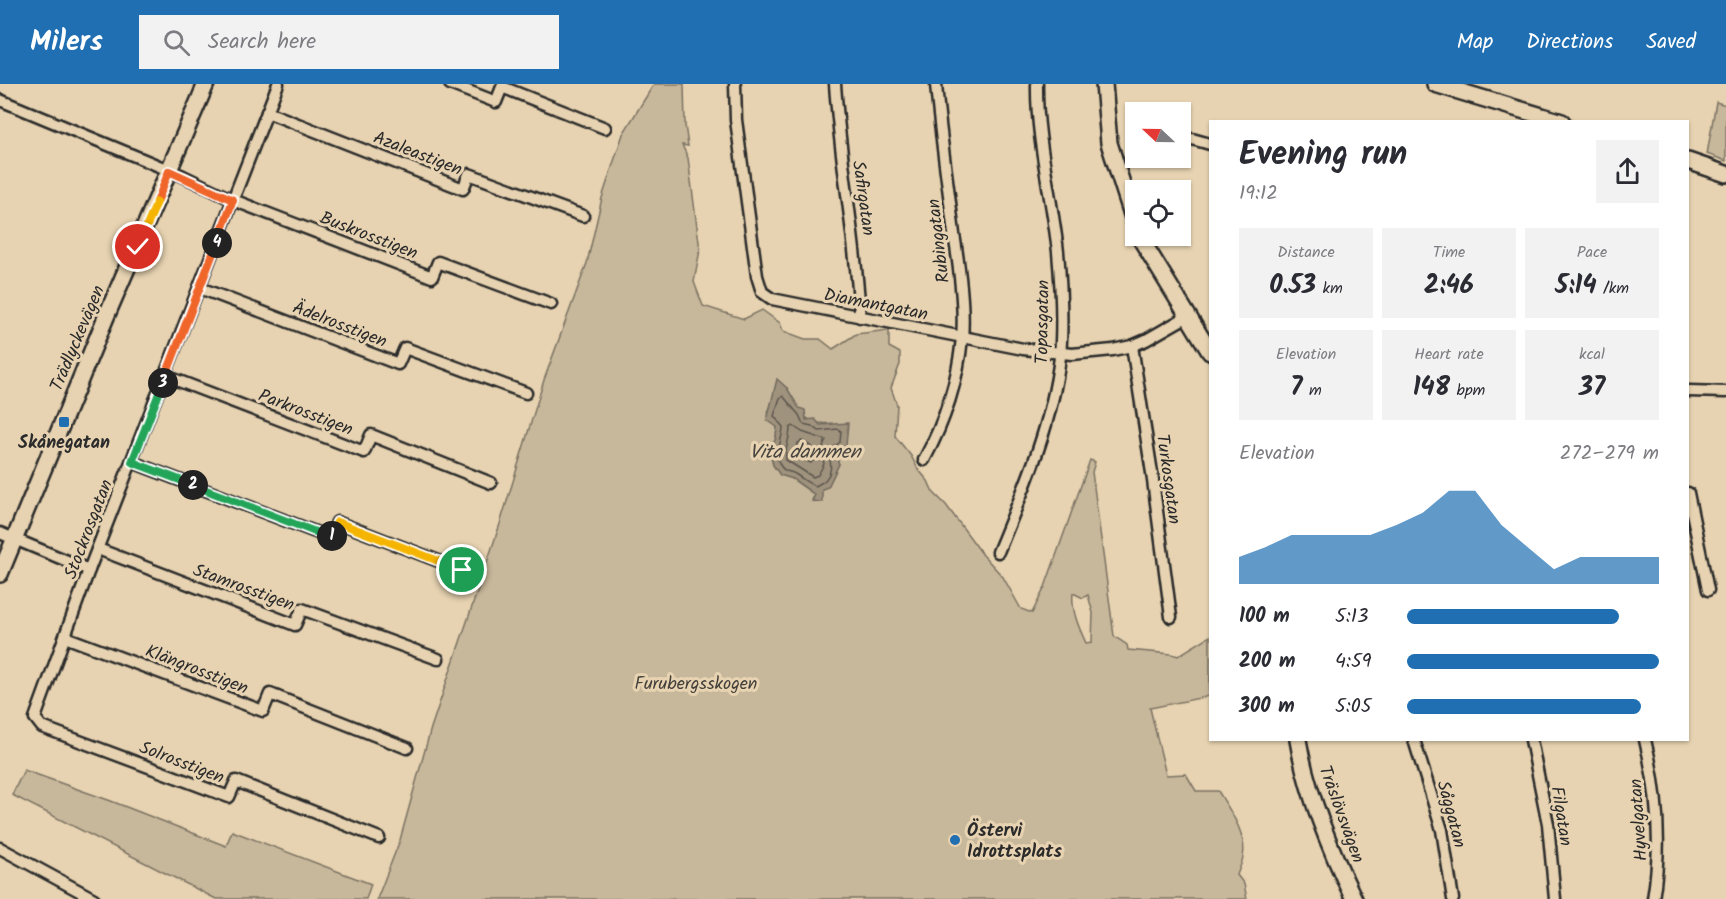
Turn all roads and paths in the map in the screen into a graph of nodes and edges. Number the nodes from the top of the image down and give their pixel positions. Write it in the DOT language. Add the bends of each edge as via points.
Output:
graph roads {
  1 [pos="206,84"];
  2 [pos="278,84"];
  3 [pos="450,84"];
  4 [pos="735,84"];
  5 [pos="835,84"];
  6 [pos="936,84"];
  7 [pos="1037,84"];
  8 [pos="1104,84"];
  9 [pos="1435,84"];
  10 [pos="0,100"];
  11 [pos="267,112"];
  12 [pos="1555,120"];
  13 [pos="605,128"];
  14 [pos="1192,139"];
  15 [pos="1209,144"];
  16 [pos="1689,161"];
  17 [pos="169,171"];
  18 [pos="1726,174"];
  19 [pos="1125,193"];
  20 [pos="233,200"];
  21 [pos="583,216"];
  22 [pos="1145,246"];
  23 [pos="200,288"];
  24 [pos="551,304"];
  25 [pos="1188,316"];
  26 [pos="860,317"];
  27 [pos="962,338"];
  28 [pos="1132,346"];
  29 [pos="1209,350"];
  30 [pos="1060,354"];
  31 [pos="166,376"];
  32 [pos="1689,392"];
  33 [pos="1726,392"];
  34 [pos="526,393"];
  35 [pos="924,460"];
  36 [pos="132,462"];
  37 [pos="491,483"];
  38 [pos="1689,498"];
  39 [pos="0,533"];
  40 [pos="15,539"];
  41 [pos="98,549"];
  42 [pos="998,552"];
  43 [pos="89,570"];
  44 [pos="462,570"];
  45 [pos="0,574"];
  46 [pos="1708,590"];
  47 [pos="1171,617"];
  48 [pos="65,637"];
  49 [pos="438,659"];
  50 [pos="35,718"];
  51 [pos="1298,741"];
  52 [pos="1414,741"];
  53 [pos="1531,741"];
  54 [pos="1645,741"];
  55 [pos="407,748"];
  56 [pos="379,838"];
  57 [pos="0,848"];
  58 [pos="94,899"];
  59 [pos="1354,899"];
  60 [pos="1453,899"];
  61 [pos="1555,899"];
  62 [pos="1653,899"];
  1 -- 17 [label="street, Trädlyckevägen"];
  2 -- 11 [label="street, Stockrosgatan"];
  3 -- 13 [label="street" via="496,102 502,87"];
  4 -- 26 [label="street, Diamantgatan" via="736,120 762,292 776,301"];
  5 -- 26 [label="street, Safirgatan"];
  6 -- 27 [label="street, Rubingatan" via="958,260"];
  7 -- 30 [label="street, Topasgatan" via="1058,251"];
  8 -- 19 [label="street" via="1109,143"];
  9 -- 12 [label="street"];
  10 -- 17 [label="street"];
  11 -- 20 [label="street, Stockrosgatan"];
  11 -- 21 [label="street, Azaleastigen" via="463,189 469,174"];
  14 -- 15 [label="street"];
  16 -- 18 [label="street"];
  17 -- 20 [label="street"];
  17 -- 40 [label="street, Trädlyckevägen"];
  20 -- 23 [label="street, Stockrosgatan"];
  20 -- 24 [label="street, Buskrosstigen" via="432,277 438,262"];
  22 -- 25 [label="street"];
  23 -- 31 [label="street, Stockrosgatan"];
  23 -- 34 [label="street, Ädelrosstigen" via="398,364 405,348"];
  25 -- 28 [label="street, Diamantgatan"];
  25 -- 29 [label="street"];
  26 -- 27 [label="street, Diamantgatan"];
  27 -- 30 [label="street, Diamantgatan"];
  27 -- 35 [label="street, Rubingatan" via="945,414"];
  28 -- 30 [label="street, Diamantgatan"];
  28 -- 47 [label="street, Turkosgatan"];
  30 -- 42 [label="street, Topasgatan" via="1051,406 1031,471"];
  31 -- 36 [label="street, Stockrosgatan"];
  31 -- 37 [label="street, Parkrosstigen" via="364,452 371,435"];
  32 -- 33 [label="street"];
  36 -- 41 [label="street, Stockrosgatan"];
  36 -- 44 [label="street" via="331,538 337,522"];
  38 -- 46 [label="street"];
  39 -- 40 [label="street"];
  40 -- 43 [label="street"];
  40 -- 45 [label="street, Trädlyckevägen"];
  41 -- 43 [label="street, Stockrosgatan"];
  41 -- 49 [label="street, Stamrosstigen" via="296,625 302,609"];
  43 -- 48 [label="street, Stockrosgatan"];
  48 -- 50 [label="street, Stockrosgatan"];
  48 -- 55 [label="street, Klängrosstigen" via="263,711 270,694"];
  50 -- 56 [label="street, Solrosstigen" via="42,727 229,797 236,781"];
  51 -- 59 [label="street, Träslövsvägen" via="1317,810"];
  52 -- 60 [label="street, Såggatan" via="1442,830"];
  53 -- 61 [label="street, Filgatan" via="1548,824"];
  54 -- 62 [label="street, Hyvelgatan" via="1656,797 1659,853"];
  57 -- 58 [label="street"];
}
